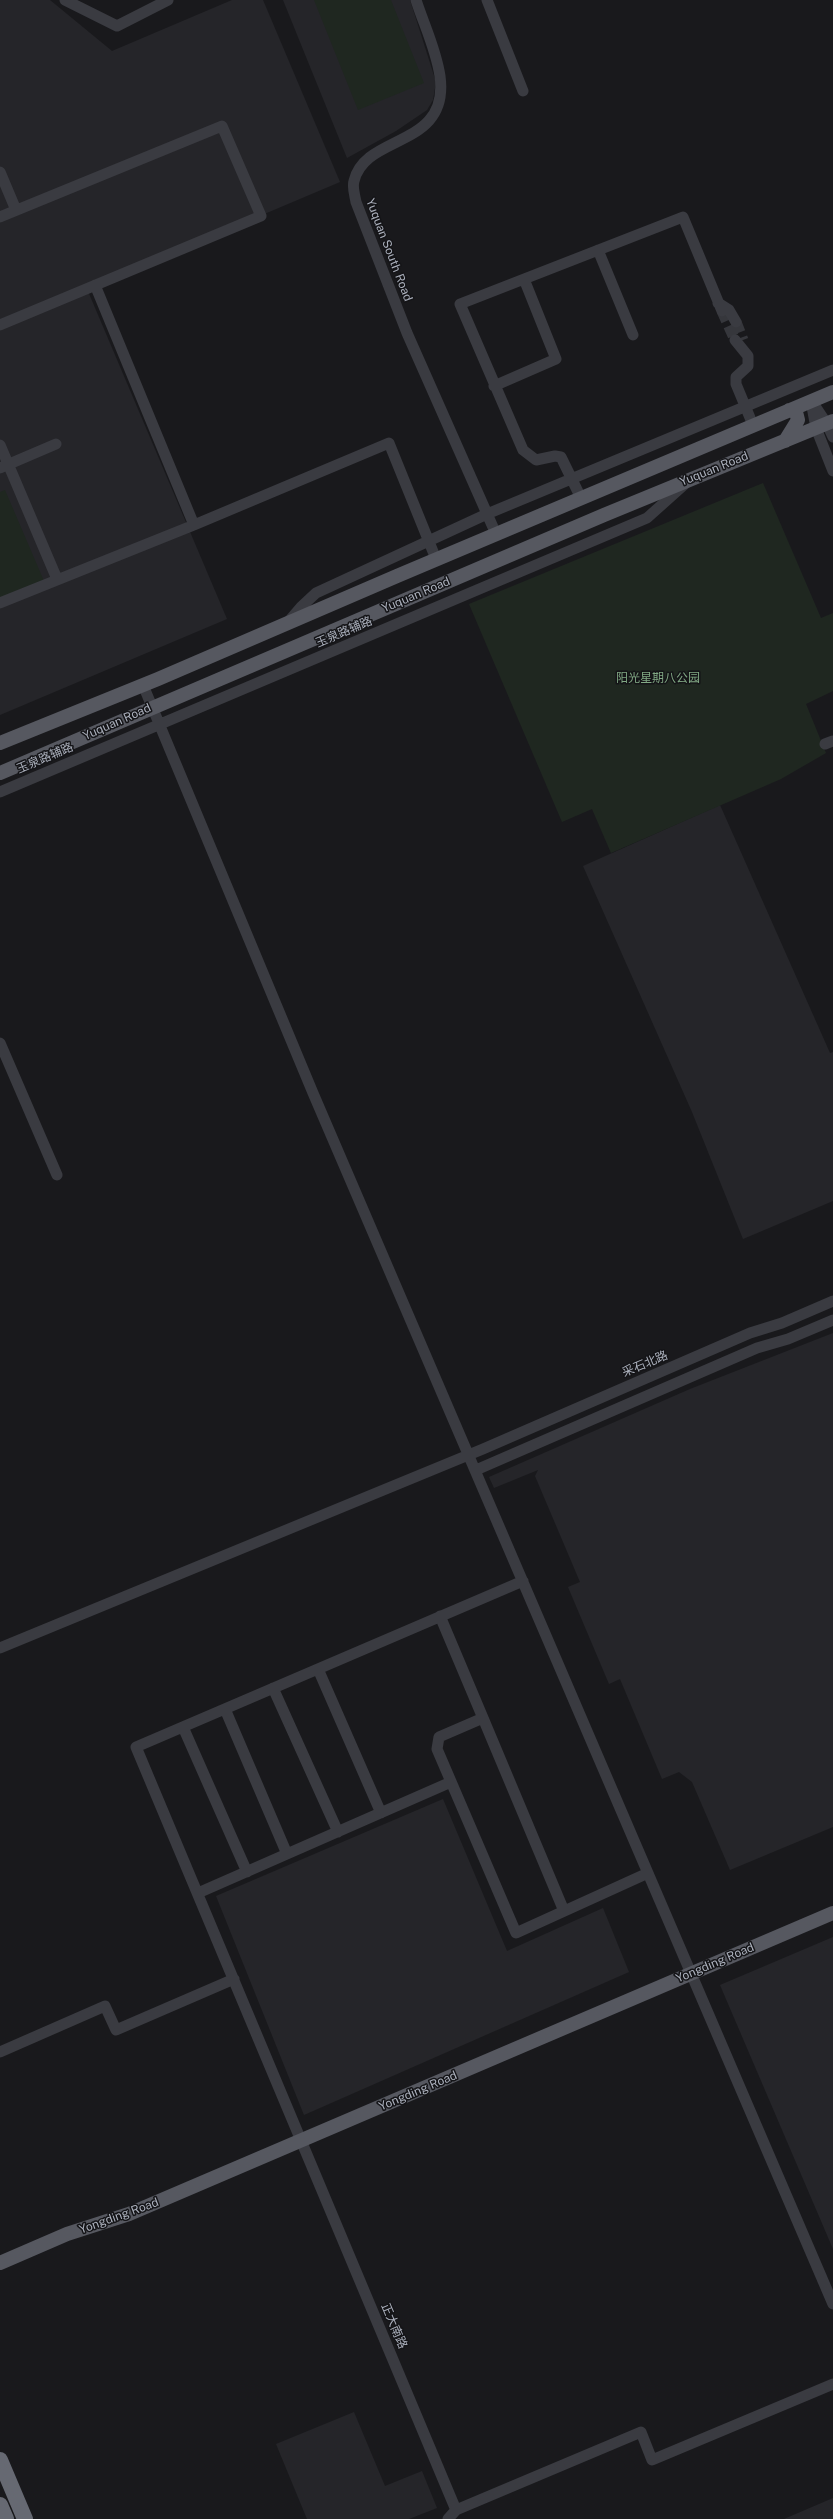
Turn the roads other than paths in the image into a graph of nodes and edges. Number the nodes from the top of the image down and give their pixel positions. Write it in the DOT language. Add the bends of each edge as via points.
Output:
graph roads {
  1 [pos="65,0"];
  2 [pos="168,0"];
  3 [pos="416,0"];
  4 [pos="487,0"];
  5 [pos="523,92"];
  6 [pos="0,172"];
  7 [pos="16,210"];
  8 [pos="0,217"];
  9 [pos="598,250"];
  10 [pos="524,279"];
  11 [pos="95,285"];
  12 [pos="736,322"];
  13 [pos="0,325"];
  14 [pos="633,335"];
  15 [pos="741,344"];
  16 [pos="833,370"];
  17 [pos="494,386"];
  18 [pos="833,392"];
  19 [pos="811,401"];
  20 [pos="746,408"];
  21 [pos="789,410"];
  22 [pos="825,424"];
  23 [pos="753,425"];
  24 [pos="833,437"];
  25 [pos="785,441"];
  26 [pos="56,444"];
  27 [pos="0,445"];
  28 [pos="4,466"];
  29 [pos="833,471"];
  30 [pos="573,479"];
  31 [pos="688,480"];
  32 [pos="581,498"];
  33 [pos="487,514"];
  34 [pos="194,525"];
  35 [pos="496,534"];
  36 [pos="429,540"];
  37 [pos="436,559"];
  38 [pos="57,579"];
  39 [pos="0,603"];
  40 [pos="289,621"];
  41 [pos="173,673"];
  42 [pos="143,685"];
  43 [pos="183,693"];
  44 [pos="152,706"];
  45 [pos="159,724"];
  46 [pos="0,743"];
  47 [pos="0,773"];
  48 [pos="0,792"];
  49 [pos="0,1043"];
  50 [pos="57,1175"];
  51 [pos="833,1302"];
  52 [pos="833,1320"];
  53 [pos="469,1454"];
  54 [pos="476,1470"];
  55 [pos="523,1581"];
  56 [pos="440,1616"];
  57 [pos="0,1648"];
  58 [pos="318,1669"];
  59 [pos="273,1688"];
  60 [pos="225,1709"];
  61 [pos="483,1718"];
  62 [pos="183,1727"];
  63 [pos="452,1782"];
  64 [pos="381,1813"];
  65 [pos="338,1832"];
  66 [pos="287,1854"];
  67 [pos="247,1872"];
  68 [pos="648,1873"];
  69 [pos="198,1893"];
  70 [pos="564,1911"];
  71 [pos="833,1913"];
  72 [pos="691,1973"];
  73 [pos="234,1979"];
  74 [pos="0,2052"];
  75 [pos="303,2141"];
  76 [pos="0,2263"];
  77 [pos="833,2304"];
  78 [pos="833,2384"];
  79 [pos="0,2460"];
  80 [pos="0,2505"];
  81 [pos="456,2510"];
  82 [pos="6,2519"];
  83 [pos="25,2519"];
  84 [pos="448,2519"];
  1 -- 2 [label="street" via="117,26"];
  3 -- 33 [label="street, Yuquan South Road" via="434,50 440,77 439,99 430,120 420,130 374,155 361,166 354,181 356,202 407,333"];
  4 -- 5 [label="street"];
  6 -- 7 [label="street"];
  7 -- 8 [label="street"];
  7 -- 11 [label="street" via="222,126 260,216"];
  9 -- 10 [label="street"];
  9 -- 12 [label="street" via="684,216 720,307 729,310"];
  9 -- 14 [label="street"];
  10 -- 17 [label="street" via="556,359"];
  10 -- 17 [label="street" via="460,304"];
  11 -- 13 [label="street"];
  11 -- 34 [label="street"];
  15 -- 20 [label="street" via="748,356 748,366 736,377 736,384"];
  16 -- 20 [label="street"];
  17 -- 30 [label="street" via="528,456 536,460 561,457"];
  18 -- 19 [label="main road, Yuquan Road"];
  19 -- 21 [label="main road, Yuquan Road"];
  19 -- 22 [label="street"];
  20 -- 23 [label="street"];
  20 -- 30 [label="street"];
  21 -- 23 [label="main road, Yuquan Road"];
  21 -- 25 [label="main road" via="796,412 798,420"];
  22 -- 24 [label="street"];
  22 -- 25 [label="main road, Yuquan Road"];
  22 -- 29 [label="street"];
  23 -- 32 [label="main road, Yuquan Road"];
  25 -- 31 [label="main road, Yuquan Road"];
  26 -- 28 [label="street"];
  27 -- 28 [label="street"];
  28 -- 38 [label="street"];
  30 -- 32 [label="street"];
  30 -- 33 [label="street"];
  31 -- 43 [label="main road, Yuquan Road"];
  31 -- 45 [label="street, 玉泉路辅路" via="647,518"];
  32 -- 35 [label="main road, Yuquan Road"];
  33 -- 35 [label="street, Yuquan South Road"];
  33 -- 36 [label="street"];
  34 -- 36 [label="street" via="389,443"];
  34 -- 38 [label="street"];
  35 -- 37 [label="main road, Yuquan Road"];
  36 -- 37 [label="street"];
  36 -- 40 [label="street" via="316,593"];
  37 -- 40 [label="main road, Yuquan Road"];
  38 -- 39 [label="street"];
  40 -- 41 [label="main road, Yuquan Road"];
  41 -- 42 [label="main road, Yuquan Road"];
  41 -- 43 [label="main road" via="170,684 175,690"];
  42 -- 44 [label="street"];
  42 -- 46 [label="main road, Yuquan Road"];
  43 -- 44 [label="main road, Yuquan Road"];
  44 -- 45 [label="street"];
  44 -- 47 [label="main road, Yuquan Road"];
  45 -- 48 [label="street, 玉泉路辅路"];
  45 -- 53 [label="street" via="313,1093"];
  49 -- 50 [label="street"];
  51 -- 53 [label="street, 采石北路" via="750,1333"];
  52 -- 54 [label="street" via="788,1339 757,1348"];
  53 -- 54 [label="street"];
  53 -- 57 [label="street, 采石北路"];
  54 -- 55 [label="street"];
  55 -- 56 [label="street"];
  55 -- 68 [label="street"];
  56 -- 58 [label="street"];
  56 -- 61 [label="street"];
  58 -- 59 [label="street"];
  58 -- 64 [label="street"];
  59 -- 60 [label="street"];
  59 -- 65 [label="street"];
  60 -- 62 [label="street"];
  60 -- 66 [label="street"];
  61 -- 63 [label="street" via="439,1737 438,1749"];
  61 -- 70 [label="street"];
  62 -- 67 [label="street"];
  62 -- 69 [label="street, 正大南路" via="136,1747"];
  63 -- 64 [label="street"];
  63 -- 70 [label="street" via="516,1933"];
  64 -- 65 [label="street"];
  65 -- 66 [label="street"];
  66 -- 67 [label="street"];
  67 -- 69 [label="street"];
  68 -- 70 [label="street"];
  68 -- 72 [label="street"];
  69 -- 73 [label="street, 正大南路"];
  71 -- 72 [label="main road, Yongding Road"];
  72 -- 75 [label="main road, Yongding Road"];
  72 -- 77 [label="street"];
  73 -- 74 [label="street" via="116,2030 105,2006"];
  73 -- 75 [label="street, 正大南路"];
  75 -- 76 [label="main road, Yongding Road" via="129,2214 67,2234"];
  75 -- 81 [label="street, 正大南路"];
  78 -- 81 [label="street" via="652,2460 641,2432"];
  79 -- 83 [label="highway"];
  80 -- 82 [label="highway"];
  81 -- 84 [label="street"];
}
